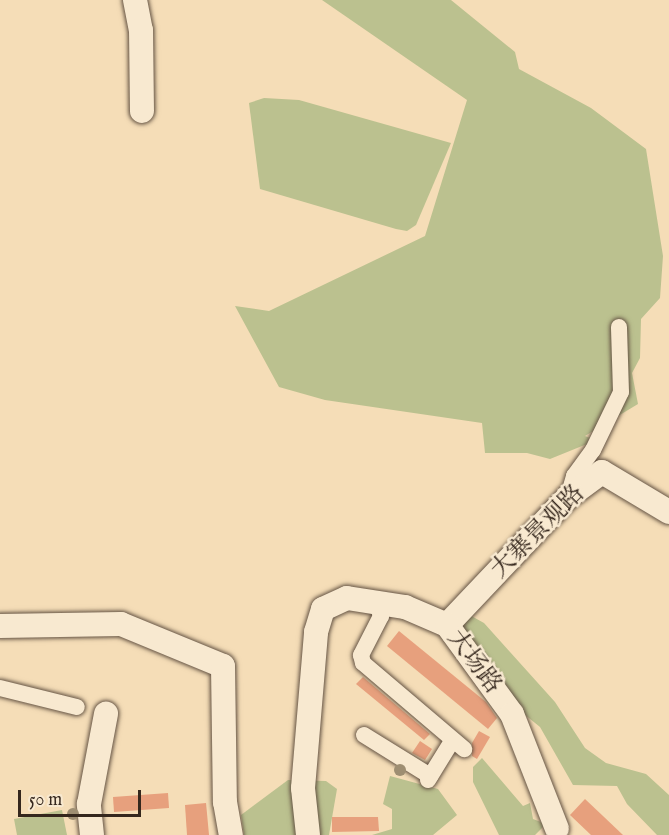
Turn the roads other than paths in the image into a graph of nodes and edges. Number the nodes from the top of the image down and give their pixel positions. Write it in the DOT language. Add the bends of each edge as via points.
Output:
graph roads {
  1 [pos="135,0"];
  2 [pos="142,111"];
  3 [pos="619,327"];
  4 [pos="568,496"];
  5 [pos="669,512"];
  6 [pos="376,602"];
  7 [pos="447,625"];
  8 [pos="0,626"];
  9 [pos="0,688"];
  10 [pos="77,707"];
  11 [pos="106,714"];
  12 [pos="364,735"];
  13 [pos="560,832"];
  14 [pos="92,835"];
  15 [pos="231,835"];
  16 [pos="308,835"];
  1 -- 2 [label="main road" via="141,30"];
  3 -- 4 [label="street" via="621,392 593,450 574,476"];
  4 -- 5 [label="main road, 大寨景观路" via="602,472"];
  4 -- 7 [label="main road, 大寨景观路"];
  6 -- 7 [label="main road, 大场路" via="405,607"];
  6 -- 12 [label="street" via="381,616 361,656 363,663 458,745 429,778"];
  6 -- 16 [label="main road, 大场路" via="347,598 323,609 316,632 303,788"];
  7 -- 13 [label="main road, 大场路" via="512,714"];
  8 -- 15 [label="main road" via="121,624 223,666 225,802"];
  9 -- 10 [label="street"];
  11 -- 14 [label="main road" via="89,804"];
}
